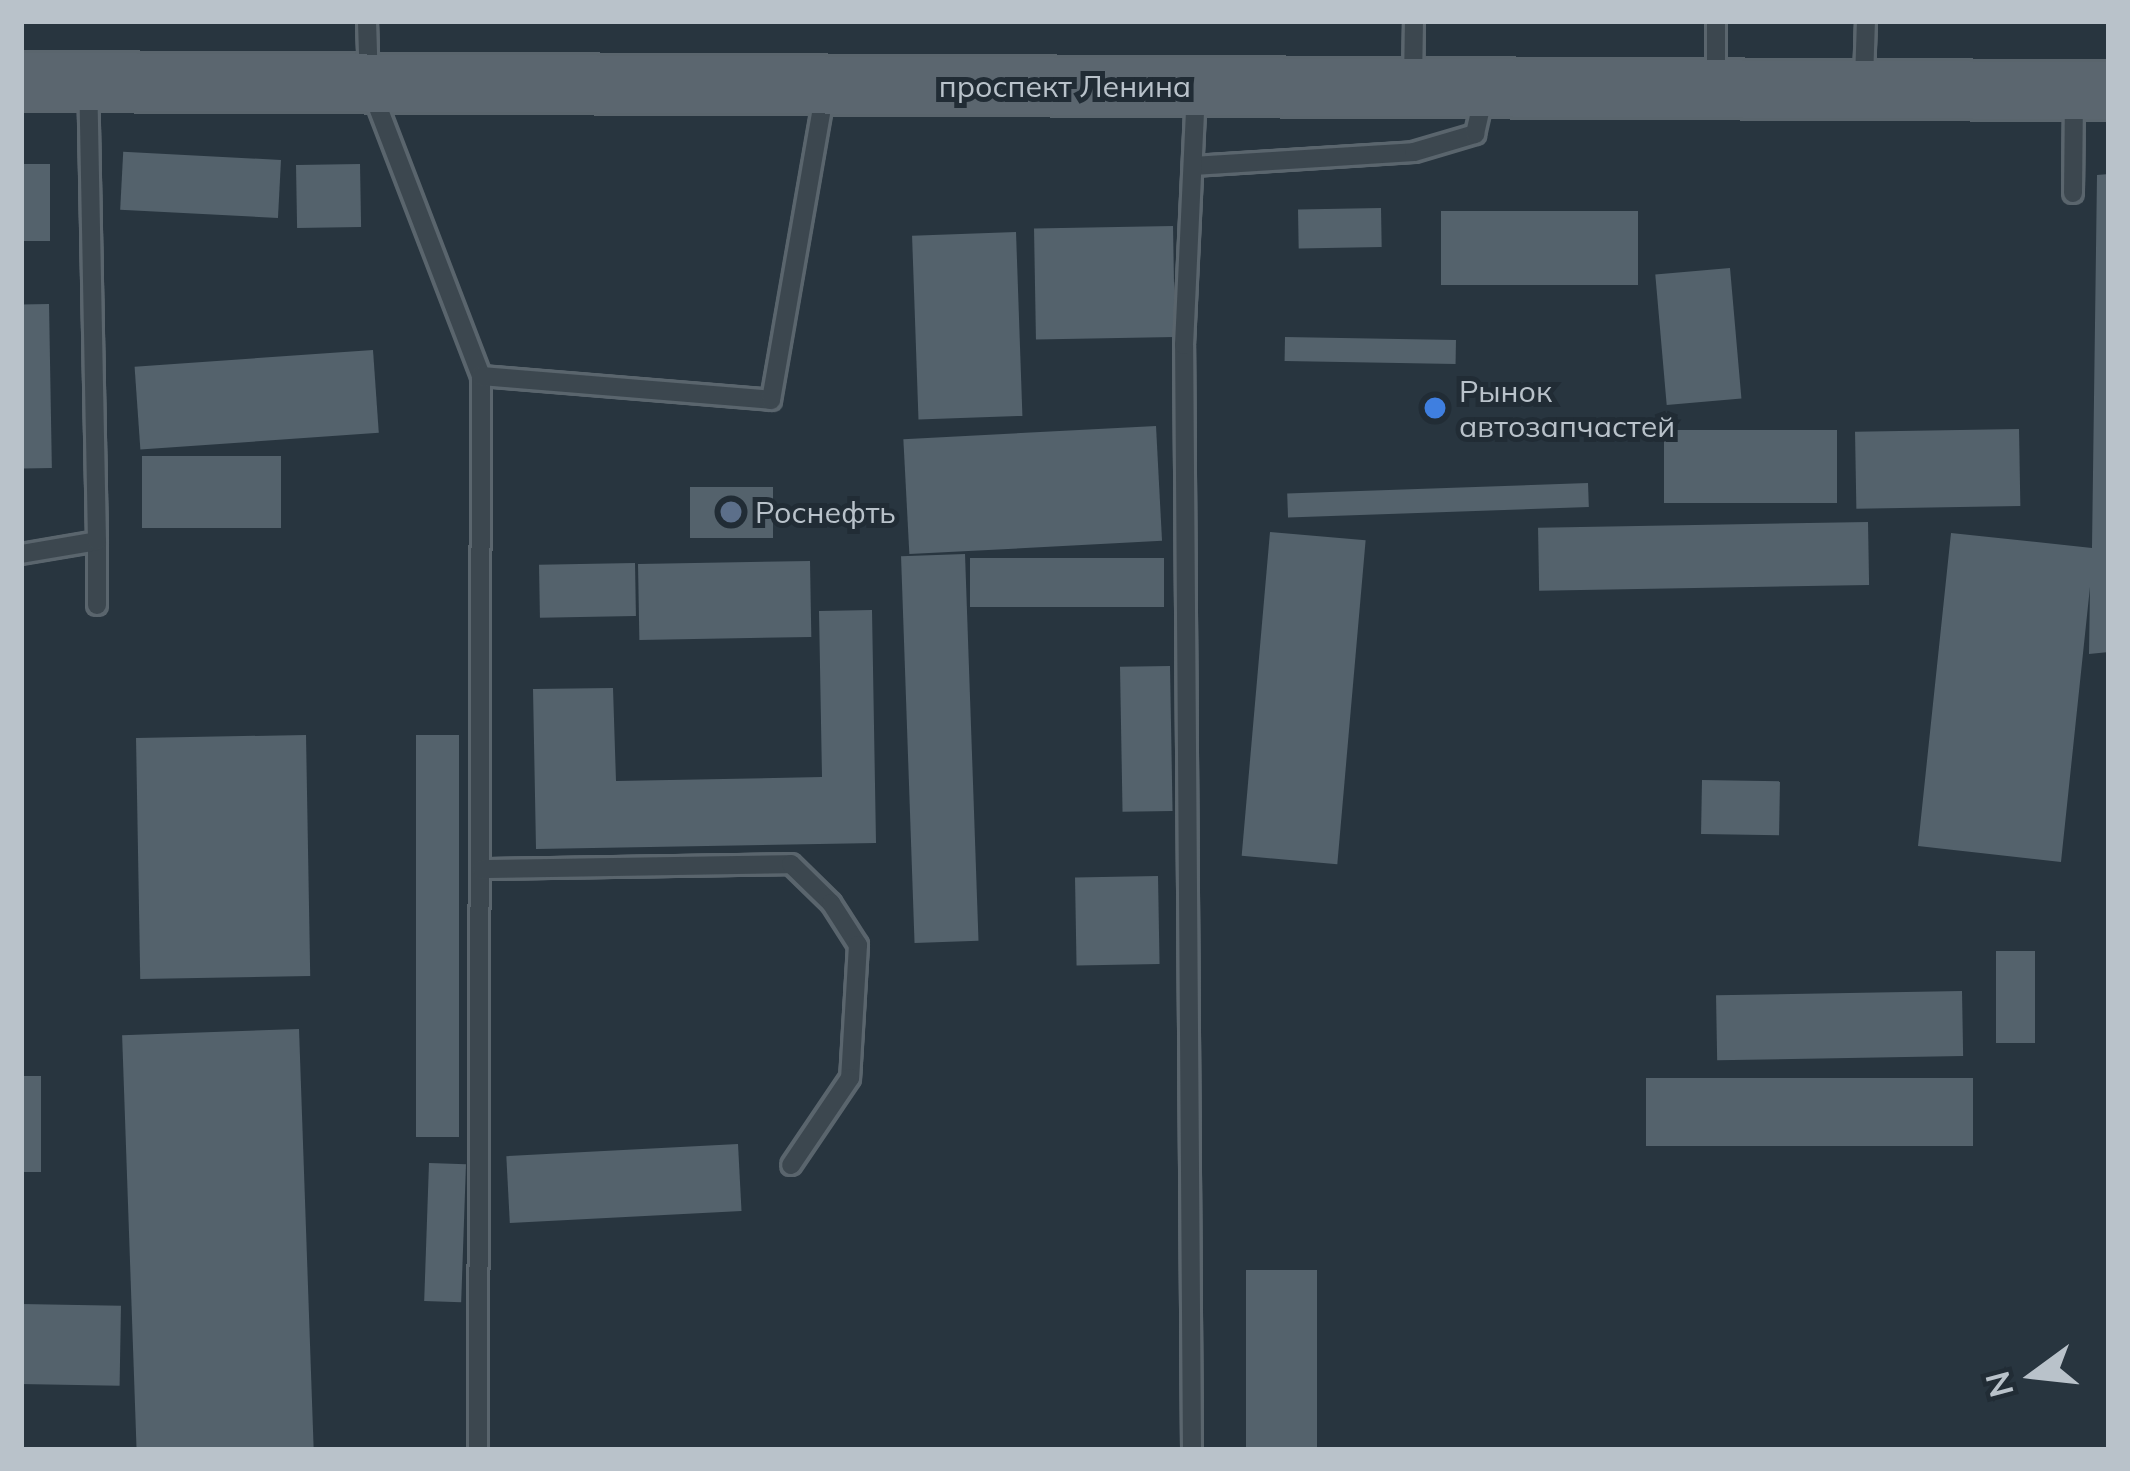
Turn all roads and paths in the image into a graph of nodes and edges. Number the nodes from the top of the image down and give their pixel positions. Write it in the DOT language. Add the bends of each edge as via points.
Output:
graph roads {
  1 [pos="367,21"];
  2 [pos="1414,21"];
  3 [pos="1716,21"];
  4 [pos="1866,21"];
  5 [pos="21,81"];
  6 [pos="88,81"];
  7 [pos="369,84"];
  8 [pos="1196,86"];
  9 [pos="1413,87"];
  10 [pos="825,88"];
  11 [pos="1485,88"];
  12 [pos="1716,90"];
  13 [pos="2091,90"];
  14 [pos="1864,91"];
  15 [pos="1193,166"];
  16 [pos="2073,193"];
  17 [pos="481,376"];
  18 [pos="97,541"];
  19 [pos="21,554"];
  20 [pos="98,605"];
  21 [pos="482,869"];
  22 [pos="791,1165"];
  23 [pos="478,1450"];
  24 [pos="1192,1450"];
  1 -- 7 [label="lane"];
  2 -- 9 [label="lane"];
  3 -- 12 [label="lane"];
  4 -- 14 [label="lane"];
  5 -- 6 [label="main road, проспект Ленина"];
  6 -- 7 [label="main road, проспект Ленина"];
  6 -- 18 [label="lane"];
  7 -- 10 [label="main road, проспект Ленина"];
  7 -- 17 [label="lane"];
  8 -- 9 [label="main road, проспект Ленина"];
  8 -- 10 [label="main road, проспект Ленина"];
  8 -- 15 [label="lane"];
  9 -- 11 [label="main road, проспект Ленина"];
  10 -- 17 [label="lane" via="771,400"];
  11 -- 12 [label="main road, проспект Ленина"];
  11 -- 15 [label="lane" via="1475,134 1414,152"];
  12 -- 14 [label="main road, проспект Ленина"];
  13 -- 14 [label="main road, проспект Ленина"];
  13 -- 16 [label="lane"];
  15 -- 24 [label="lane" via="1184,345"];
  17 -- 21 [label="lane"];
  18 -- 19 [label="lane"];
  18 -- 20 [label="lane"];
  21 -- 22 [label="lane" via="791,864 831,903 857,945 850,1078"];
  21 -- 23 [label="lane"];
}
